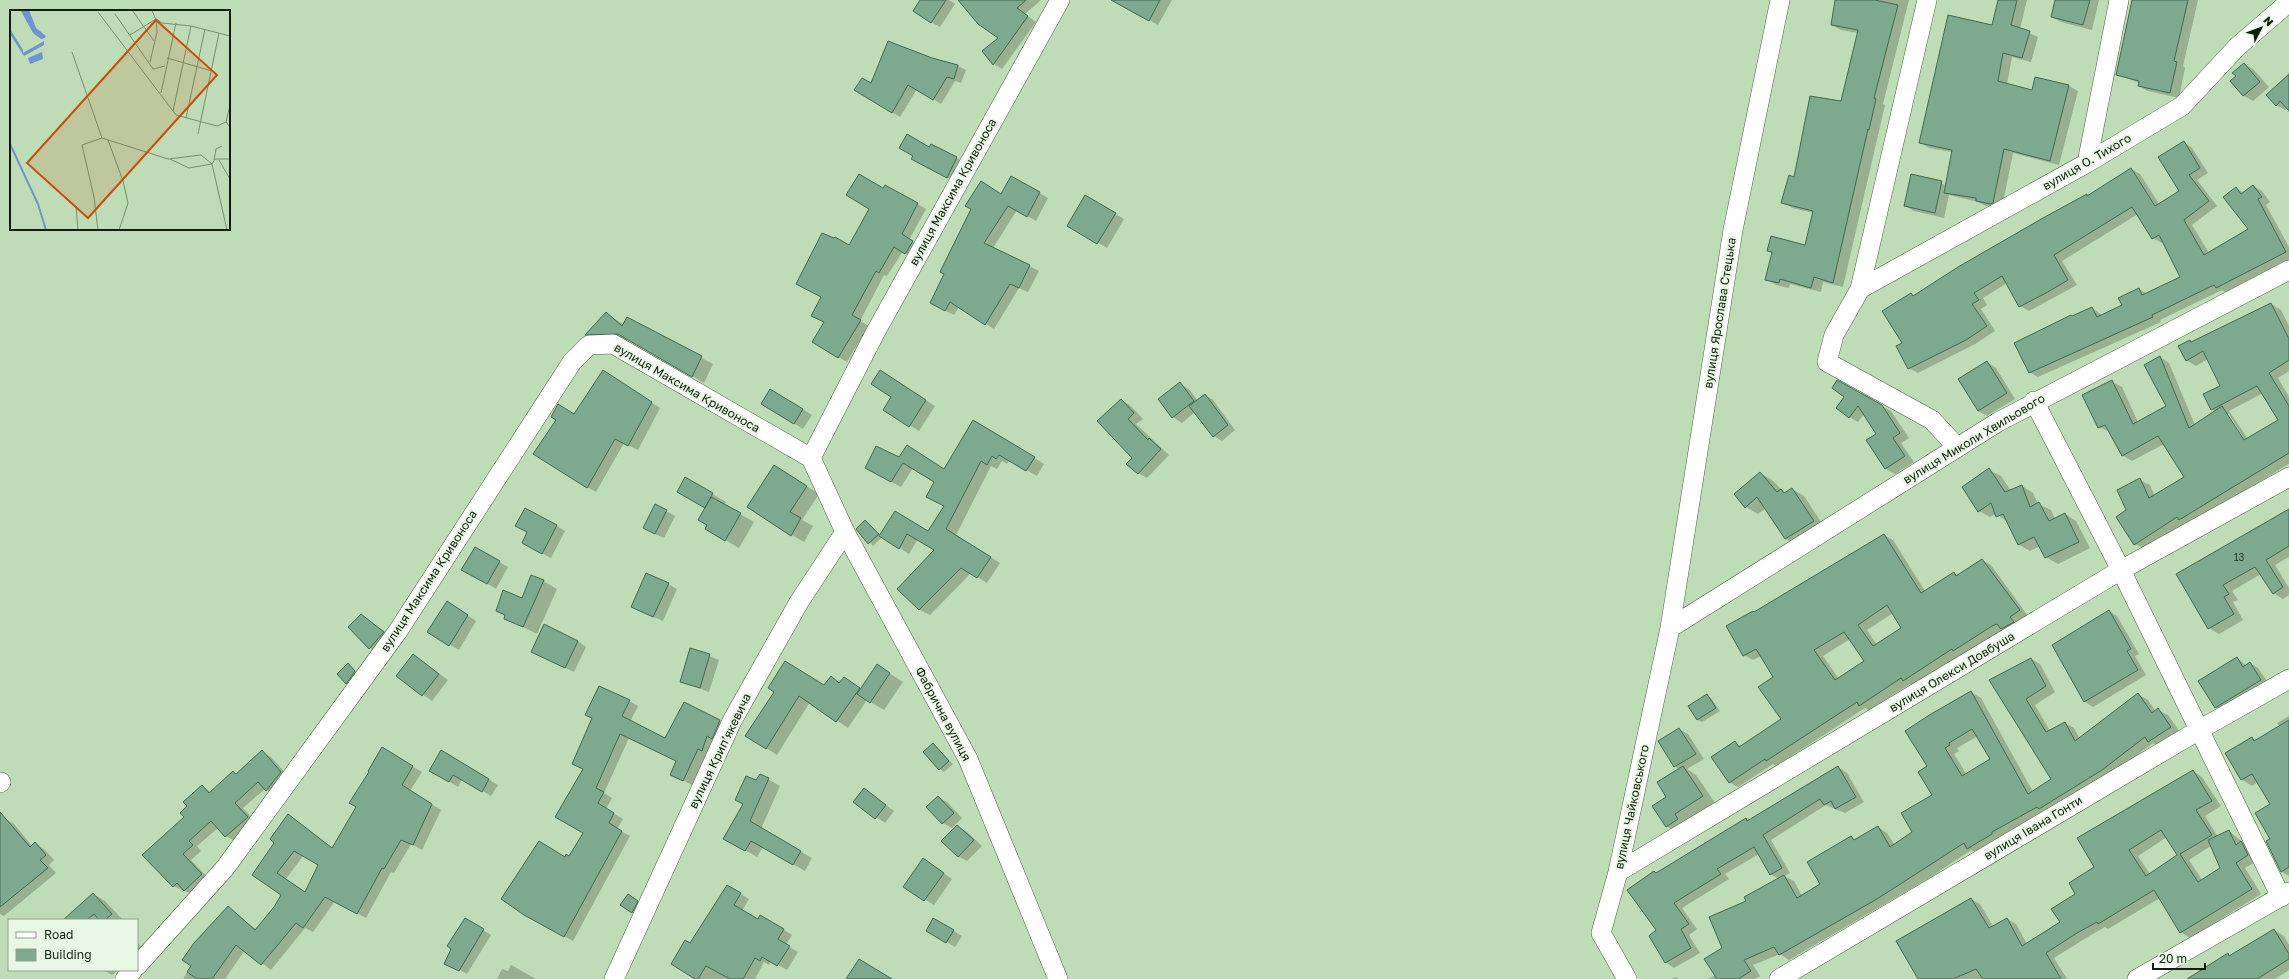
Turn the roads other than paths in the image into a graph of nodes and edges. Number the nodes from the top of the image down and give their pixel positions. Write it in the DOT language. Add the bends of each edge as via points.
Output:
graph roads {
  1 [pos="1060,0"];
  2 [pos="1780,0"];
  3 [pos="1927,0"];
  4 [pos="2119,0"];
  5 [pos="2289,2"];
  6 [pos="2087,162"];
  7 [pos="2289,270"];
  8 [pos="1860,289"];
  9 [pos="2034,401"];
  10 [pos="1957,447"];
  11 [pos="811,458"];
  12 [pos="2289,477"];
  13 [pos="845,532"];
  14 [pos="2121,570"];
  15 [pos="1670,628"];
  16 [pos="2289,679"];
  17 [pos="2199,730"];
  18 [pos="1618,872"];
  19 [pos="2285,895"];
  20 [pos="138,965"];
  21 [pos="133,971"];
  22 [pos="125,979"];
  23 [pos="614,979"];
  24 [pos="1058,979"];
  25 [pos="1627,979"];
  26 [pos="1779,979"];
  27 [pos="2137,979"];
  1 -- 11 [label="street, вулиця Максима Кривоноса" via="879,326"];
  2 -- 15 [label="street, вулиця Ярослава Стецька" via="1733,230"];
  3 -- 8 [label="street"];
  4 -- 6 [label="street"];
  5 -- 6 [label="street, вулиця О. Тихого" via="2238,47 2182,106"];
  6 -- 8 [label="street, вулиця О. Тихого"];
  7 -- 9 [label="street, вулиця Миколи Хвильового"];
  8 -- 10 [label="street" via="1834,334 1827,362 1932,420"];
  9 -- 10 [label="street, вулиця Миколи Хвильового"];
  9 -- 14 [label="street"];
  10 -- 15 [label="street, вулиця Миколи Хвильового"];
  11 -- 13 [label="street, Фабрична вулиця"];
  11 -- 20 [label="street, вулиця Максима Кривоноса" via="613,344 590,345 572,362 398,631 225,868"];
  12 -- 14 [label="street, вулиця Олекси Довбуша"];
  13 -- 23 [label="street, вулиця Крипʼякевича" via="799,602 732,721"];
  13 -- 24 [label="street, Фабрична вулиця" via="968,759"];
  14 -- 17 [label="street"];
  14 -- 18 [label="street, вулиця Олекси Довбуша"];
  15 -- 18 [label="street, вулиця Чайковського"];
  16 -- 17 [label="street, вулиця Івана Гонти"];
  17 -- 19 [label="street"];
  17 -- 26 [label="street, вулиця Івана Гонти"];
  18 -- 25 [label="street, вулиця Чайковського" via="1601,933"];
  19 -- 27 [label="street"];
  21 -- 22 [label="street"];
}
